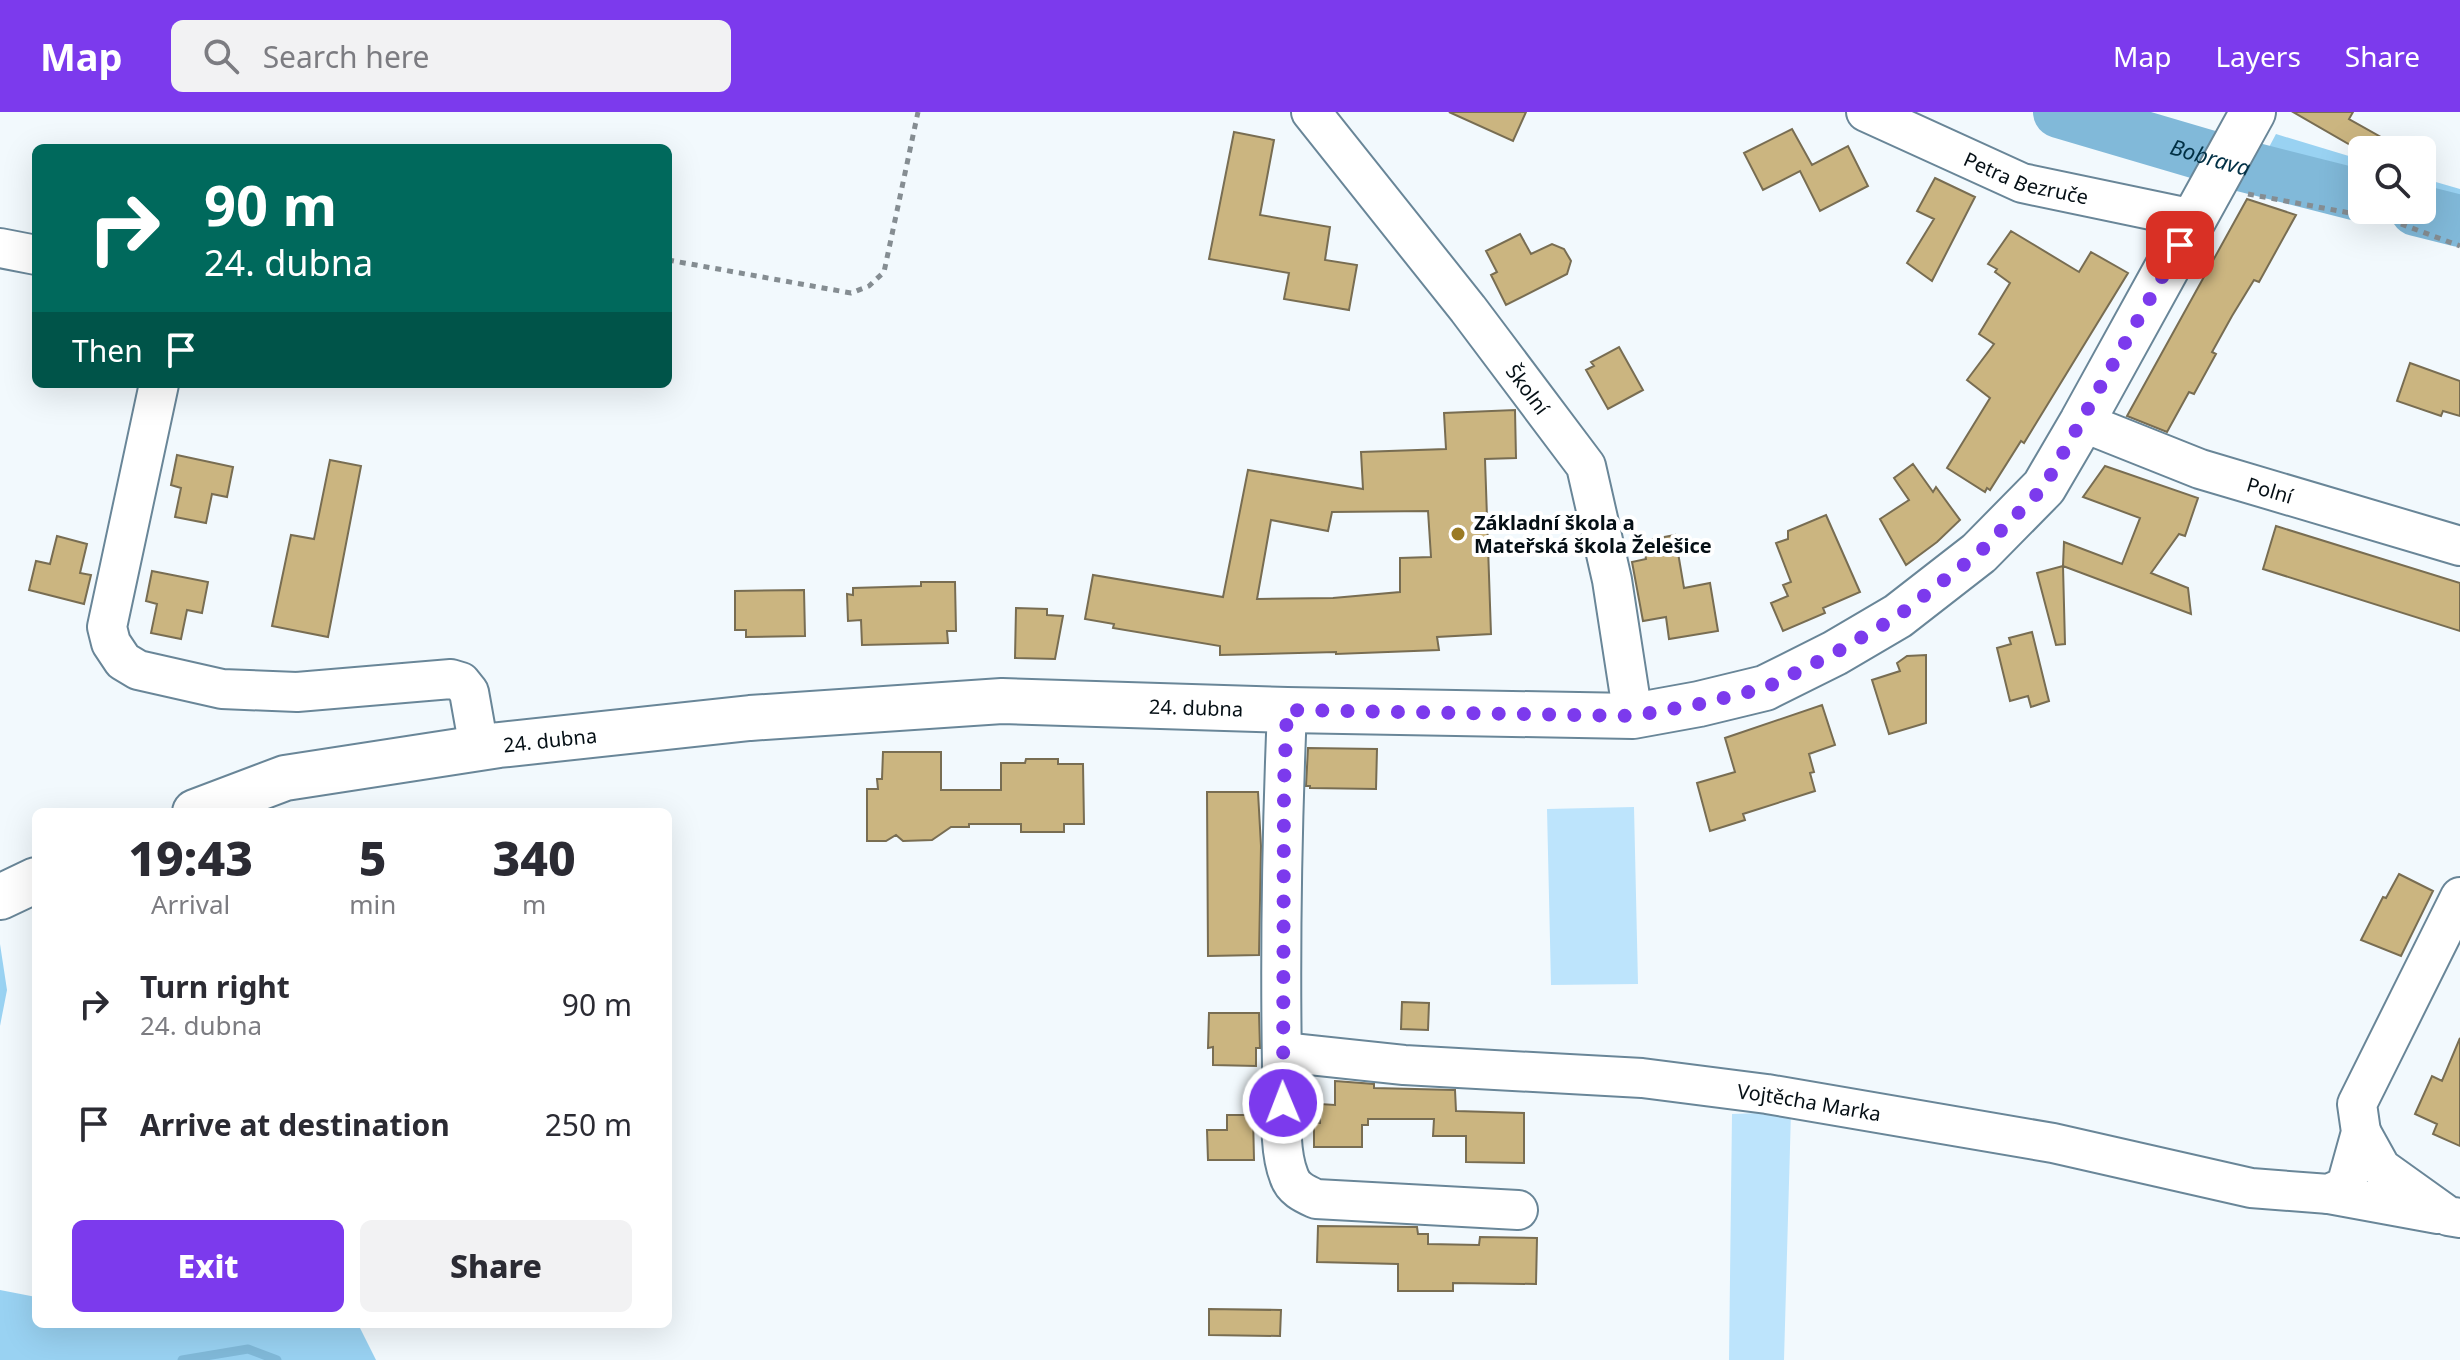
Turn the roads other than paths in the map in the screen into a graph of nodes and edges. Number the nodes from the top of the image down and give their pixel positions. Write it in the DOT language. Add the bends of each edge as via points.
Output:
graph roads {
  1 [pos="1311,112"];
  2 [pos="1866,112"];
  3 [pos="2251,115"];
  4 [pos="2205,197"];
  5 [pos="0,248"];
  6 [pos="32,254"];
  7 [pos="158,388"];
  8 [pos="2082,422"];
  9 [pos="2460,546"];
  10 [pos="1287,710"];
  11 [pos="1633,716"];
  12 [pos="479,748"];
  13 [pos="206,808"];
  14 [pos="32,882"];
  15 [pos="0,897"];
  16 [pos="2460,897"];
  17 [pos="1282,1052"];
  18 [pos="2361,1132"];
  19 [pos="2329,1194"];
  20 [pos="1518,1210"];
  21 [pos="2454,1217"];
  1 -- 11 [label="street, Školní" via="1586,466 1612,580"];
  2 -- 4 [label="street, Petra Bezruče" via="2022,183"];
  3 -- 4 [label="main road, 24. dubna"];
  4 -- 8 [label="main road, 24. dubna"];
  5 -- 6 [label="street"];
  7 -- 12 [label="street" via="107,627 123,661 138,670 222,689 266,692 451,679 469,692"];
  8 -- 9 [label="street, Polní" via="2200,469"];
  8 -- 11 [label="main road, 24. dubna" via="2044,487 1979,553 1898,616 1765,688"];
  10 -- 11 [label="main road, 24. dubna"];
  10 -- 12 [label="main road, 24. dubna" via="1002,701 750,718"];
  10 -- 17 [label="street"];
  12 -- 13 [label="main road, 24. dubna" via="285,778"];
  14 -- 15 [label="main road"];
  16 -- 18 [label="street" via="2357,1104"];
  17 -- 19 [label="street, Vojtěcha Marka" via="1404,1065 1642,1078 1767,1094 2053,1143 2251,1188"];
  17 -- 20 [label="street" via="1284,1155 1290,1179 1302,1194"];
  18 -- 19 [label="street" via="2346,1186"];
  18 -- 21 [label="street, Vojtěcha Marka" via="2381,1168"];
  19 -- 21 [label="street, Vojtěcha Marka"];
}
